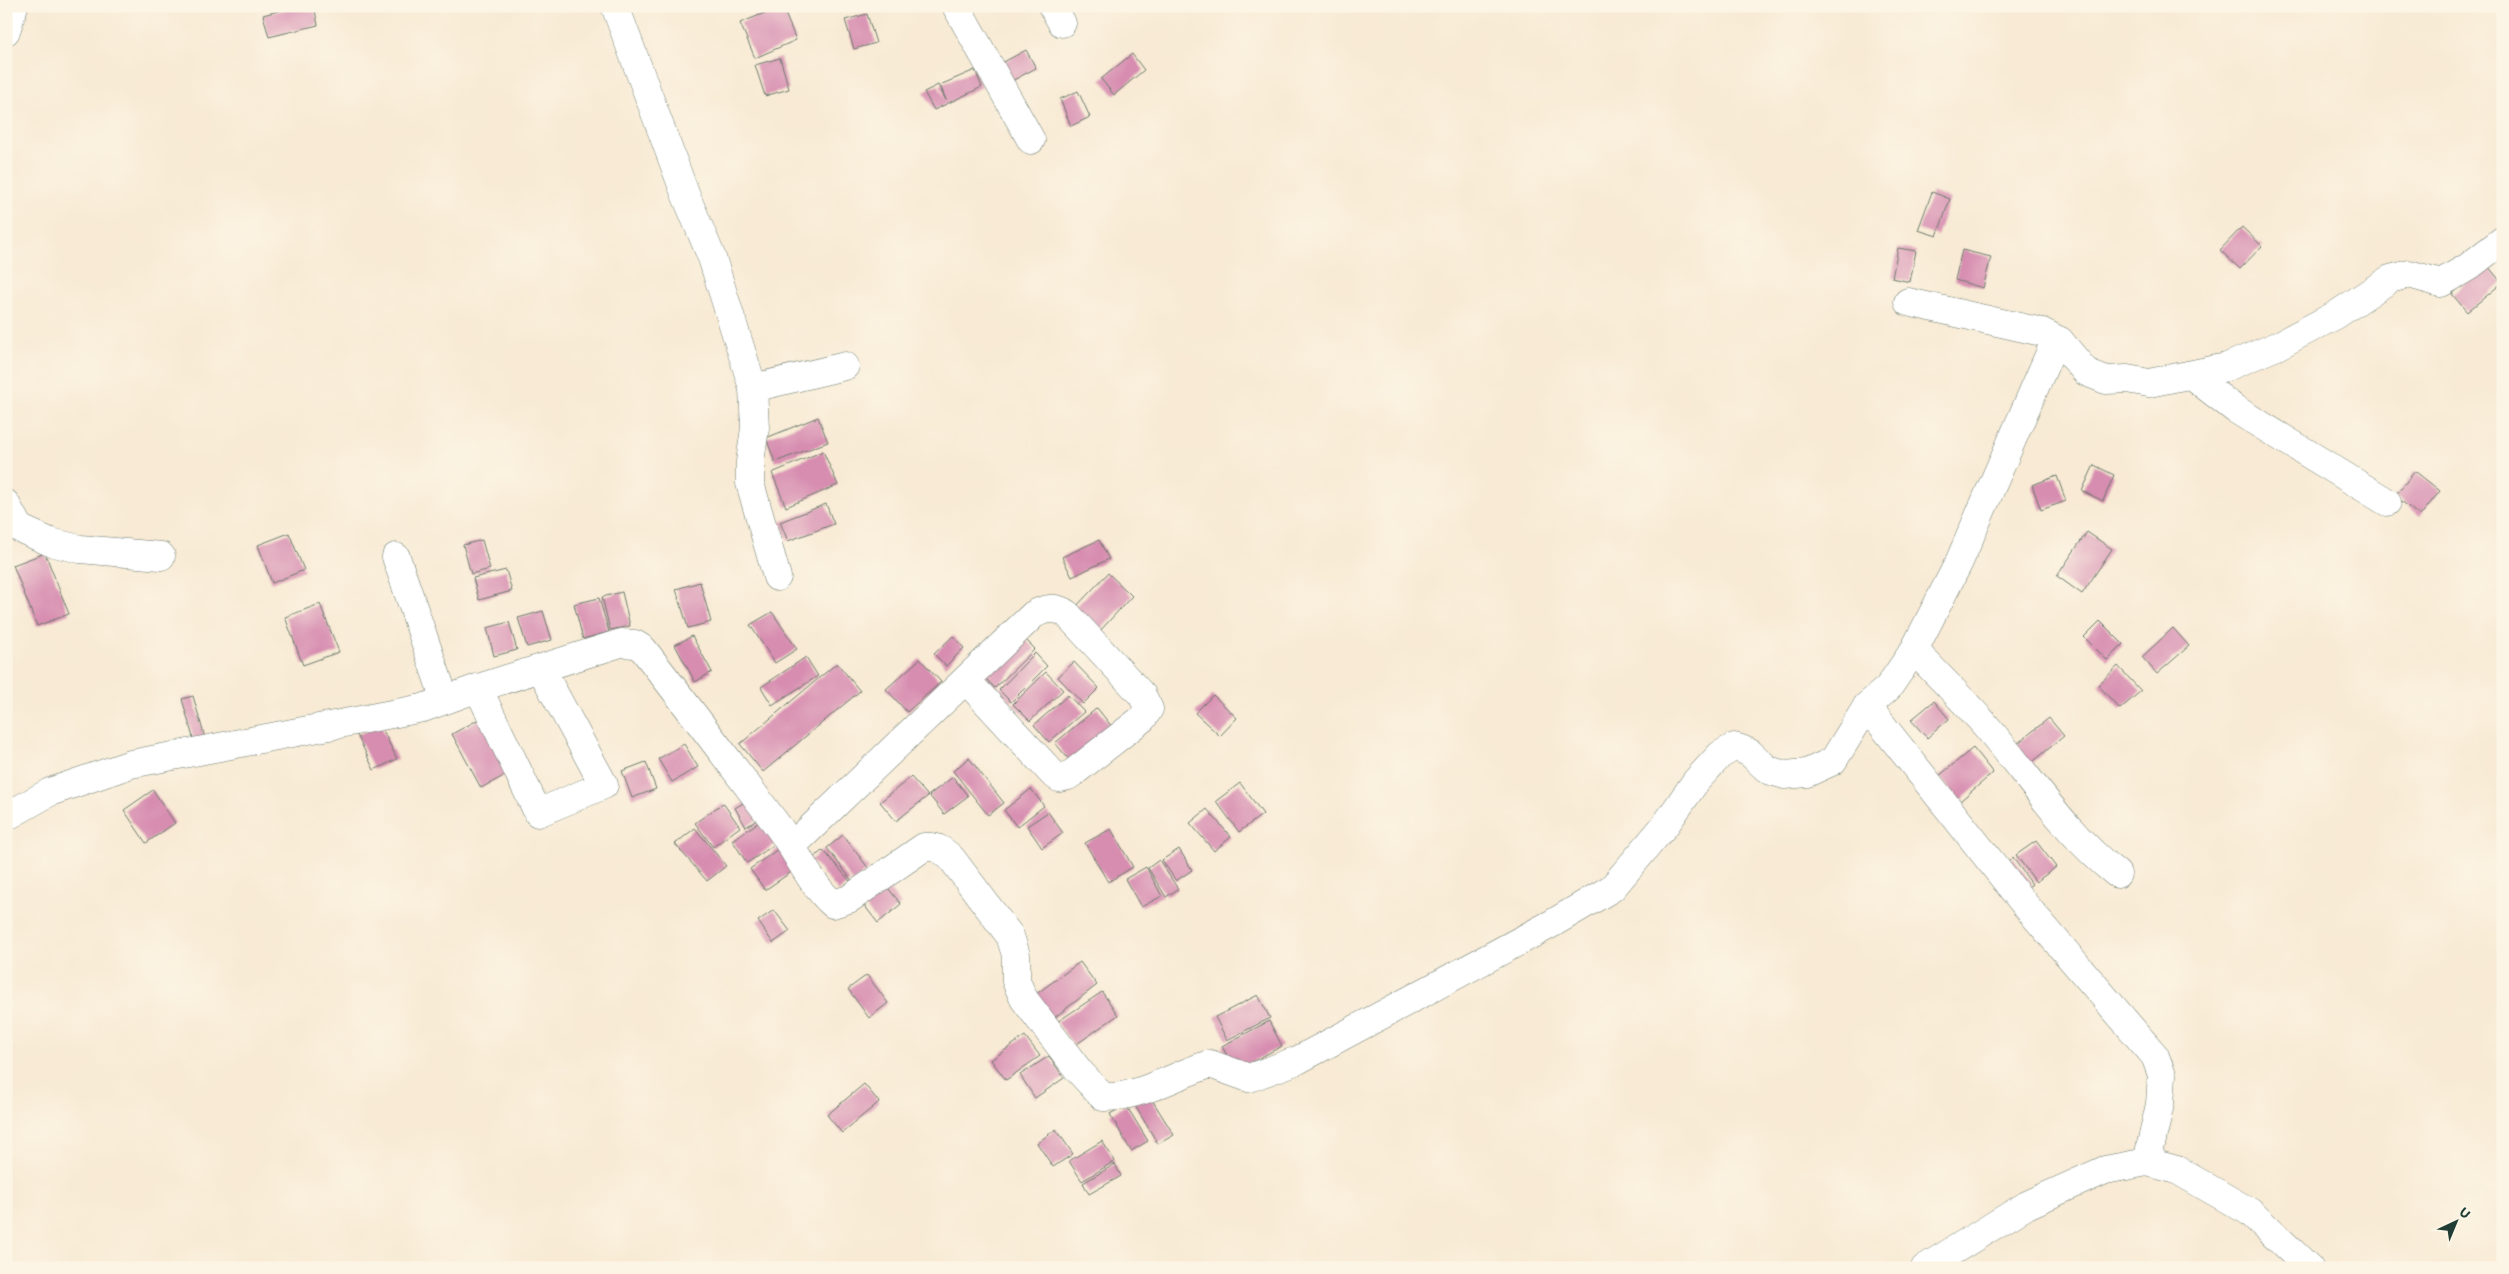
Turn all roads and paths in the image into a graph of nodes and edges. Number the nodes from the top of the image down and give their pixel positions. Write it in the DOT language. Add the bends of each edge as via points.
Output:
graph roads {
  1 [pos="14,6"];
  2 [pos="615,6"];
  3 [pos="956,6"];
  4 [pos="6,31"];
  5 [pos="1031,140"];
  6 [pos="2503,240"];
  7 [pos="1908,302"];
  8 [pos="2060,341"];
  9 [pos="845,366"];
  10 [pos="2191,375"];
  11 [pos="753,388"];
  12 [pos="2387,502"];
  13 [pos="6,504"];
  14 [pos="161,556"];
  15 [pos="396,557"];
  16 [pos="777,577"];
  17 [pos="1914,650"];
  18 [pos="542,668"];
  19 [pos="966,680"];
  20 [pos="478,688"];
  21 [pos="445,700"];
  22 [pos="1866,706"];
  23 [pos="6,817"];
  24 [pos="792,846"];
  25 [pos="2117,874"];
  26 [pos="2147,1162"];
  27 [pos="1925,1268"];
  28 [pos="2308,1268"];
  1 -- 4 [label="street"];
  2 -- 11 [label="street" via="712,258"];
  3 -- 5 [label="street"];
  6 -- 10 [label="street" via="2441,283 2409,274 2390,279 2336,315 2277,346 2227,367"];
  7 -- 8 [label="street" via="2042,332"];
  8 -- 10 [label="street" via="2086,372 2106,380 2149,383"];
  8 -- 17 [label="street" via="2052,348 1959,562"];
  9 -- 11 [label="street"];
  10 -- 12 [label="street" via="2235,409"];
  11 -- 16 [label="street" via="755,428 750,483"];
  13 -- 14 [label="street" via="19,528 50,542 80,549"];
  15 -- 21 [label="street"];
  17 -- 22 [label="street" via="1888,688"];
  17 -- 25 [label="street" via="1981,720 2064,824 2093,855"];
  18 -- 20 [label="street"];
  18 -- 20 [label="street" via="604,785 538,813"];
  18 -- 24 [label="street" via="621,644 635,644 643,649"];
  19 -- 19 [label="street" via="1059,778 1068,776 1143,718 1149,709 1142,694 1067,614 1056,609 1033,615"];
  19 -- 24 [label="street"];
  20 -- 21 [label="street"];
  21 -- 23 [label="street" via="422,708 131,764 50,792"];
  22 -- 24 [label="street" via="1833,760 1807,773 1785,774 1768,770 1750,753 1734,747 1720,754 1612,888 1298,1060 1249,1078 1210,1064 1118,1098 1103,1096 1079,1071 1024,999 1016,981 1016,954 1010,936 944,851 935,846 924,847 855,896 833,904 819,892"];
  22 -- 26 [label="street" via="2026,906 2155,1056 2162,1075 2160,1104"];
  26 -- 27 [label="street" via="2105,1170 2027,1205"];
  26 -- 28 [label="street" via="2177,1170 2250,1212"];
}
